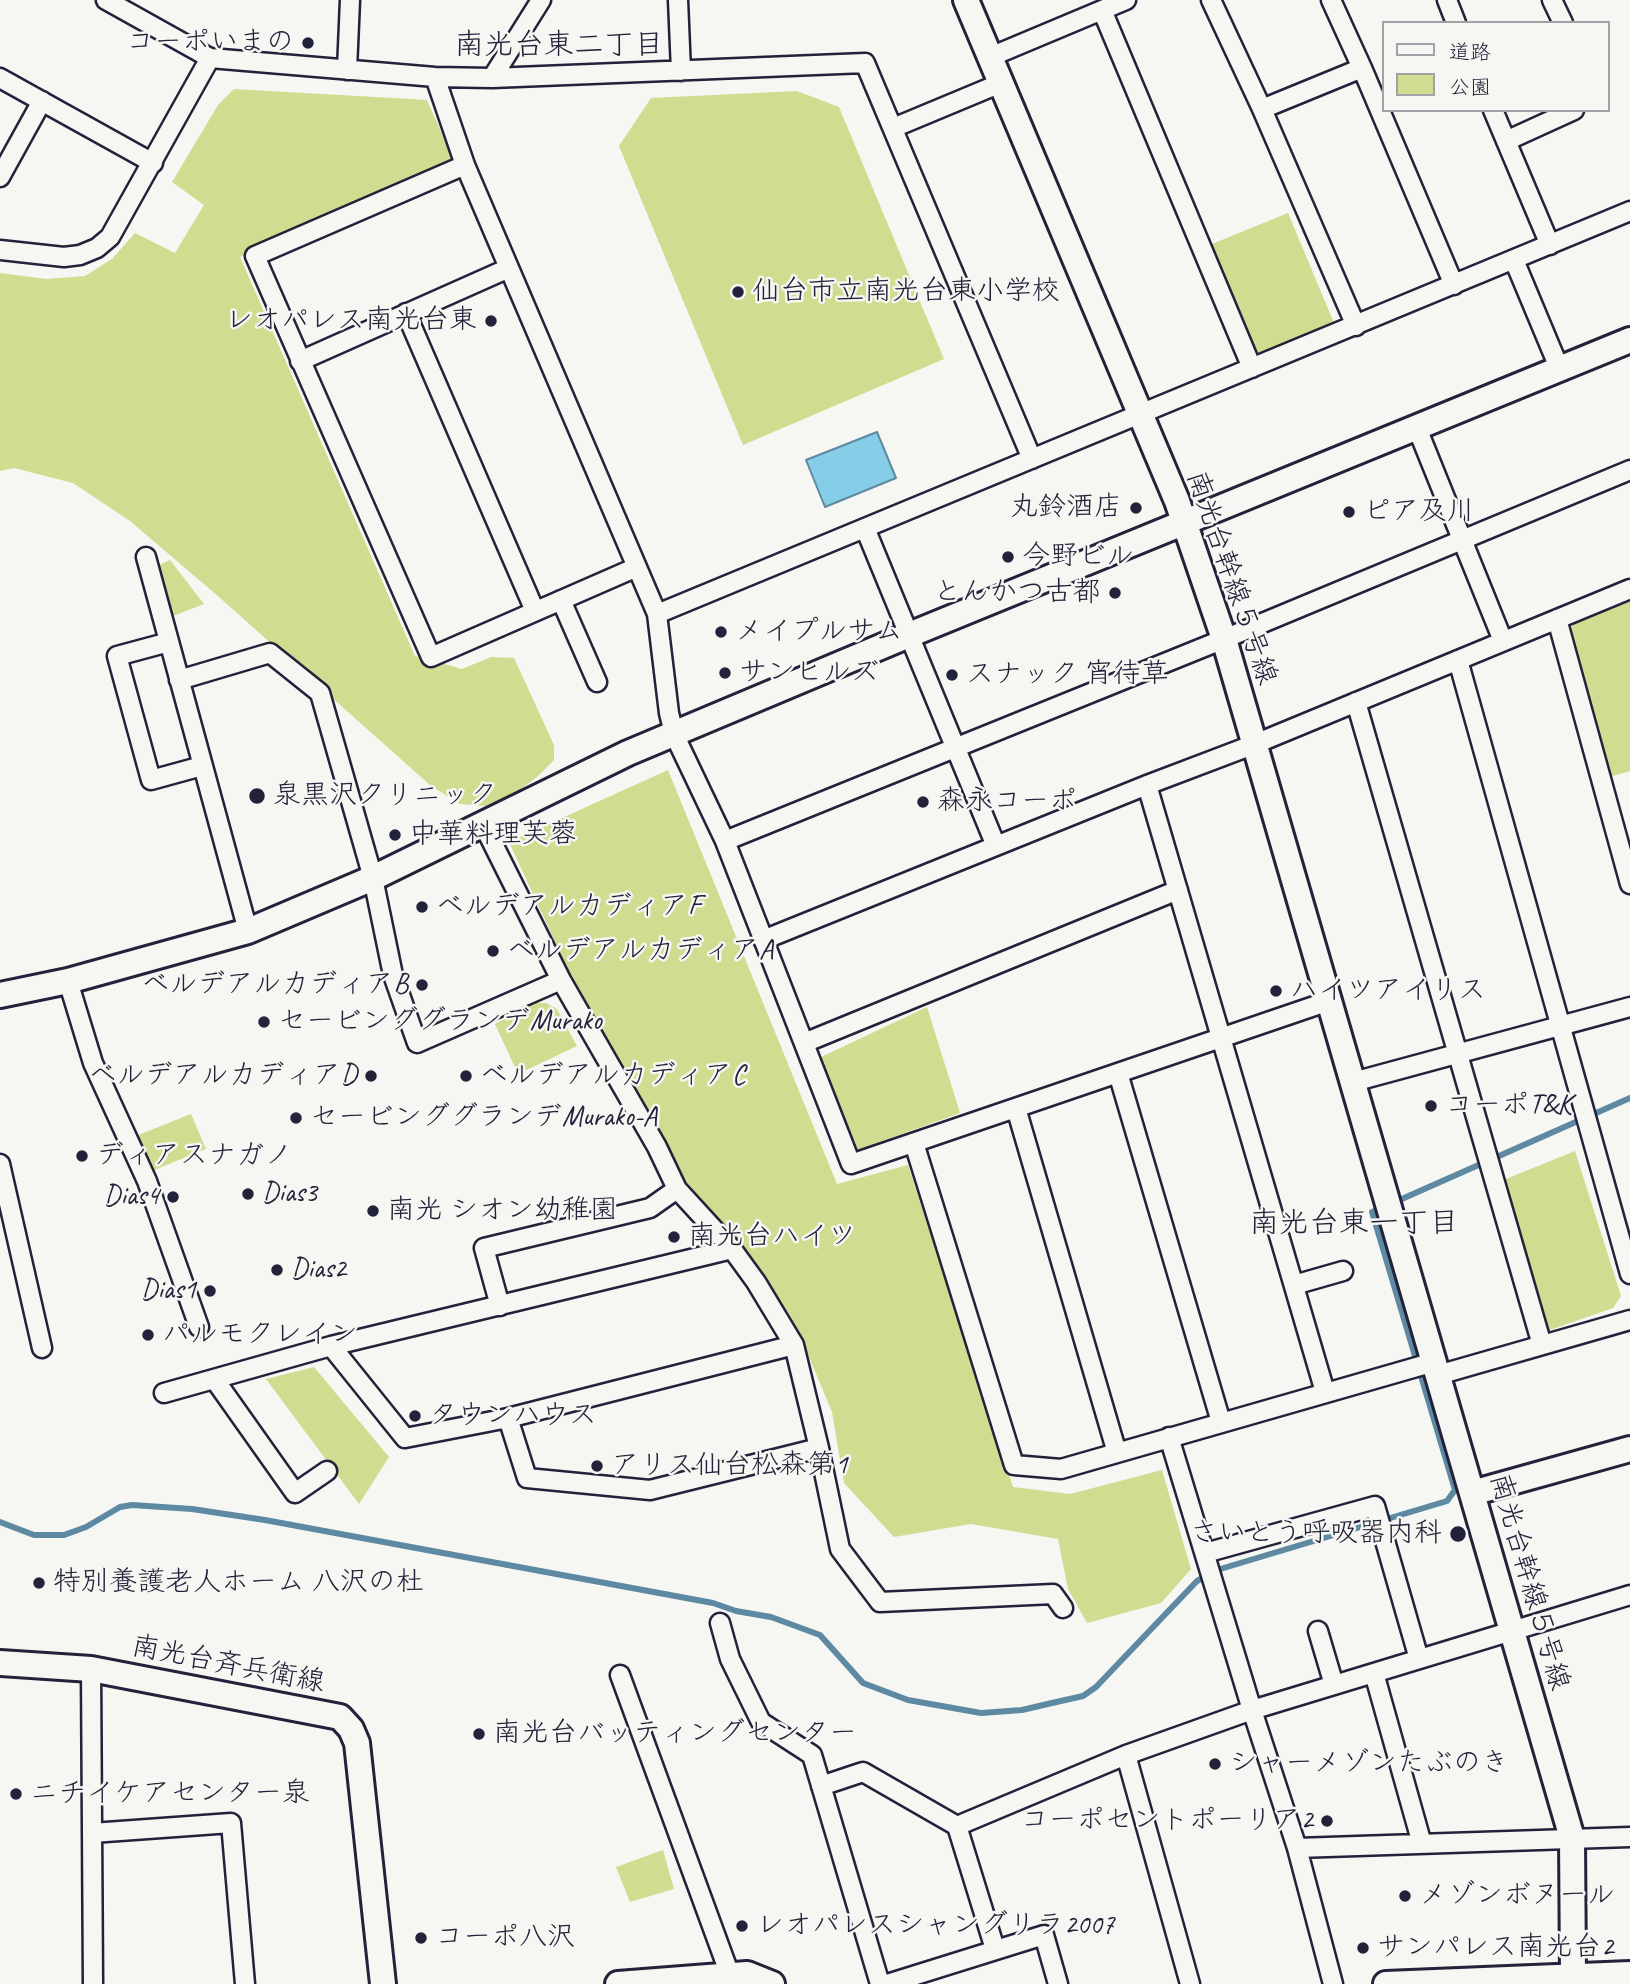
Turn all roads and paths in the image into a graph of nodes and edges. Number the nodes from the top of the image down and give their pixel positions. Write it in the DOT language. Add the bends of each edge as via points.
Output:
graph roads {
  1 [pos="106,0"];
  2 [pos="350,0"];
  3 [pos="541,0"];
  4 [pos="678,0"];
  5 [pos="966,0"];
  6 [pos="1126,0"];
  7 [pos="1211,0"];
  8 [pos="1331,0"];
  9 [pos="1448,0"];
  10 [pos="1552,0"];
  11 [pos="1102,10"];
  12 [pos="1455,21"];
  13 [pos="1562,21"];
  14 [pos="990,57"];
  15 [pos="210,58"];
  16 [pos="1362,68"];
  17 [pos="348,70"];
  18 [pos="681,71"];
  19 [pos="0,78"];
  20 [pos="435,78"];
  21 [pos="492,78"];
  22 [pos="1000,83"];
  23 [pos="42,101"];
  24 [pos="1262,109"];
  25 [pos="1494,112"];
  26 [pos="1570,112"];
  27 [pos="892,128"];
  28 [pos="1506,141"];
  29 [pos="153,163"];
  30 [pos="465,165"];
  31 [pos="0,177"];
  32 [pos="1630,211"];
  33 [pos="1550,245"];
  34 [pos="0,250"];
  35 [pos="1514,260"];
  36 [pos="509,268"];
  37 [pos="1454,285"];
  38 [pos="406,313"];
  39 [pos="1356,326"];
  40 [pos="1630,340"];
  41 [pos="300,360"];
  42 [pos="1252,368"];
  43 [pos="1560,370"];
  44 [pos="1139,415"];
  45 [pos="1417,428"];
  46 [pos="1032,459"];
  47 [pos="1630,470"];
  48 [pos="1184,523"];
  49 [pos="865,528"];
  50 [pos="1463,540"];
  51 [pos="146,557"];
  52 [pos="637,567"];
  53 [pos="1630,589"];
  54 [pos="561,600"];
  55 [pos="535,611"];
  56 [pos="657,614"];
  57 [pos="1557,619"];
  58 [pos="908,635"];
  59 [pos="1224,639"];
  60 [pos="1503,641"];
  61 [pos="169,642"];
  62 [pos="1458,660"];
  63 [pos="179,680"];
  64 [pos="597,682"];
  65 [pos="1356,702"];
  66 [pos="674,734"];
  67 [pos="1255,744"];
  68 [pos="955,748"];
  69 [pos="202,766"];
  70 [pos="1147,785"];
  71 [pos="483,824"];
  72 [pos="725,841"];
  73 [pos="996,846"];
  74 [pos="373,878"];
  75 [pos="1630,884"];
  76 [pos="1178,890"];
  77 [pos="248,931"];
  78 [pos="763,940"];
  79 [pos="561,980"];
  80 [pos="68,981"];
  81 [pos="0,995"];
  82 [pos="1329,1001"];
  83 [pos="1630,1007"];
  84 [pos="1560,1026"];
  85 [pos="1222,1038"];
  86 [pos="804,1043"];
  87 [pos="1458,1054"];
  88 [pos="1118,1073"];
  89 [pos="1353,1082"];
  90 [pos="1016,1108"];
  91 [pos="914,1143"];
  92 [pos="0,1164"];
  93 [pos="677,1189"];
  94 [pos="732,1249"];
  95 [pos="1343,1271"];
  96 [pos="1630,1274"];
  97 [pos="1294,1285"];
  98 [pos="500,1306"];
  99 [pos="1630,1320"];
  100 [pos="199,1327"];
  101 [pos="794,1345"];
  102 [pos="1542,1345"];
  103 [pos="331,1346"];
  104 [pos="42,1348"];
  105 [pos="1425,1367"];
  106 [pos="215,1380"];
  107 [pos="1325,1392"];
  108 [pos="164,1393"];
  109 [pos="508,1418"];
  110 [pos="1221,1422"];
  111 [pos="1169,1437"];
  112 [pos="819,1447"];
  113 [pos="1630,1449"];
  114 [pos="1117,1453"];
  115 [pos="327,1471"];
  116 [pos="1472,1493"];
  117 [pos="1209,1565"];
  118 [pos="1630,1595"];
  119 [pos="1063,1608"];
  120 [pos="720,1623"];
  121 [pos="1318,1631"];
  122 [pos="1512,1631"];
  123 [pos="1419,1659"];
  124 [pos="0,1663"];
  125 [pos="91,1669"];
  126 [pos="1374,1673"];
  127 [pos="620,1675"];
  128 [pos="1334,1685"];
  129 [pos="1252,1710"];
  130 [pos="1126,1755"];
  131 [pos="821,1786"];
  132 [pos="957,1826"];
  133 [pos="92,1833"];
  134 [pos="1630,1837"];
  135 [pos="1572,1838"];
  136 [pos="1422,1844"];
  137 [pos="1297,1848"];
  138 [pos="995,1950"];
  139 [pos="1630,1974"];
  140 [pos="730,1975"];
  141 [pos="1573,1975"];
  142 [pos="932,1977"];
  143 [pos="93,1984"];
  144 [pos="245,1984"];
  145 [pos="383,1984"];
  146 [pos="618,1984"];
  147 [pos="772,1984"];
  148 [pos="880,1984"];
  149 [pos="887,1984"];
  150 [pos="1058,1984"];
  151 [pos="1190,1984"];
  152 [pos="1333,1984"];
  153 [pos="1386,1984"];
  154 [pos="1394,1984"];
  1 -- 15 [label="street"];
  2 -- 17 [label="street"];
  3 -- 21 [label="street"];
  4 -- 18 [label="street"];
  5 -- 14 [label="street, 南光台幹線５号線"];
  6 -- 11 [label="street"];
  7 -- 24 [label="street"];
  8 -- 16 [label="street"];
  9 -- 12 [label="street"];
  10 -- 13 [label="street"];
  11 -- 14 [label="street"];
  11 -- 42 [label="street"];
  14 -- 22 [label="street, 南光台幹線５号線"];
  15 -- 17 [label="street"];
  15 -- 29 [label="street"];
  16 -- 24 [label="street"];
  16 -- 37 [label="street"];
  17 -- 20 [label="street"];
  18 -- 21 [label="street"];
  18 -- 27 [label="street" via="865,63"];
  19 -- 23 [label="street"];
  20 -- 21 [label="street"];
  20 -- 30 [label="street"];
  22 -- 27 [label="street"];
  22 -- 44 [label="street, 南光台幹線５号線"];
  23 -- 29 [label="street"];
  23 -- 31 [label="street"];
  24 -- 39 [label="street"];
  25 -- 28 [label="street"];
  26 -- 28 [label="street"];
  27 -- 46 [label="street"];
  28 -- 33 [label="street"];
  29 -- 34 [label="street" via="110,237 97,248 64,257"];
  30 -- 36 [label="street"];
  30 -- 41 [label="street" via="255,256"];
  32 -- 33 [label="street"];
  33 -- 35 [label="street"];
  35 -- 37 [label="street"];
  35 -- 43 [label="street"];
  36 -- 38 [label="street"];
  36 -- 52 [label="street"];
  37 -- 39 [label="street"];
  38 -- 41 [label="street"];
  38 -- 55 [label="street"];
  39 -- 42 [label="street"];
  40 -- 43 [label="street"];
  41 -- 55 [label="street" via="430,657"];
  42 -- 44 [label="street"];
  43 -- 45 [label="street"];
  44 -- 46 [label="street"];
  44 -- 48 [label="street, 南光台幹線５号線"];
  45 -- 48 [label="street"];
  45 -- 50 [label="street"];
  46 -- 49 [label="street"];
  47 -- 50 [label="street"];
  48 -- 58 [label="street"];
  48 -- 59 [label="street, 南光台幹線５号線"];
  49 -- 56 [label="street"];
  49 -- 58 [label="street"];
  50 -- 59 [label="street"];
  50 -- 60 [label="street"];
  51 -- 61 [label="street"];
  52 -- 54 [label="street"];
  52 -- 56 [label="street"];
  53 -- 57 [label="street"];
  54 -- 55 [label="street"];
  54 -- 64 [label="street"];
  56 -- 66 [label="street"];
  57 -- 60 [label="street"];
  57 -- 75 [label="street"];
  58 -- 66 [label="street"];
  58 -- 68 [label="street"];
  59 -- 67 [label="street, 南光台幹線５号線"];
  59 -- 68 [label="street"];
  60 -- 62 [label="street"];
  61 -- 63 [label="street"];
  61 -- 69 [label="street" via="117,656 150,780"];
  62 -- 65 [label="street"];
  62 -- 84 [label="street"];
  63 -- 69 [label="street"];
  63 -- 74 [label="street" via="270,653 320,693"];
  65 -- 67 [label="street"];
  65 -- 87 [label="street"];
  66 -- 71 [label="street"];
  66 -- 72 [label="street"];
  67 -- 70 [label="street"];
  67 -- 82 [label="street, 南光台幹線５号線"];
  68 -- 72 [label="street"];
  68 -- 73 [label="street"];
  69 -- 77 [label="street"];
  70 -- 73 [label="street"];
  70 -- 76 [label="street"];
  71 -- 74 [label="street"];
  71 -- 79 [label="street"];
  72 -- 78 [label="street"];
  73 -- 78 [label="street"];
  74 -- 77 [label="street"];
  74 -- 79 [label="street" via="393,975 417,1043"];
  76 -- 85 [label="street"];
  76 -- 86 [label="street"];
  77 -- 80 [label="street"];
  78 -- 86 [label="street"];
  79 -- 93 [label="street"];
  80 -- 81 [label="street"];
  80 -- 100 [label="street" via="93,1063 147,1181"];
  82 -- 85 [label="street"];
  82 -- 89 [label="street, 南光台幹線５号線"];
  83 -- 84 [label="street"];
  84 -- 87 [label="street"];
  84 -- 96 [label="street"];
  85 -- 88 [label="street"];
  85 -- 97 [label="street"];
  86 -- 91 [label="street" via="850,1164"];
  87 -- 89 [label="street"];
  87 -- 102 [label="street"];
  88 -- 90 [label="street"];
  88 -- 110 [label="street"];
  89 -- 105 [label="street, 南光台幹線５号線" via="1388,1203"];
  90 -- 91 [label="street"];
  90 -- 114 [label="street"];
  91 -- 114 [label="street" via="1014,1465 1061,1469"];
  92 -- 104 [label="street"];
  93 -- 94 [label="street"];
  93 -- 98 [label="street" via="650,1208 484,1248"];
  94 -- 98 [label="street"];
  94 -- 101 [label="street"];
  95 -- 97 [label="street"];
  97 -- 107 [label="street"];
  98 -- 103 [label="street"];
  99 -- 102 [label="street"];
  101 -- 109 [label="street"];
  101 -- 112 [label="street"];
  102 -- 105 [label="street"];
  103 -- 106 [label="street"];
  103 -- 109 [label="street" via="405,1438"];
  105 -- 107 [label="street"];
  105 -- 116 [label="street, 南光台幹線５号線"];
  106 -- 108 [label="street"];
  106 -- 115 [label="street" via="295,1493"];
  107 -- 110 [label="street"];
  109 -- 112 [label="street" via="527,1478 650,1490"];
  110 -- 111 [label="street"];
  111 -- 114 [label="street"];
  111 -- 117 [label="street"];
  112 -- 119 [label="street" via="840,1549 880,1602 1053,1594"];
  113 -- 116 [label="street"];
  116 -- 122 [label="street, 南光台幹線５号線"];
  117 -- 123 [label="street" via="1375,1506"];
  117 -- 129 [label="street"];
  118 -- 122 [label="street"];
  120 -- 131 [label="street" via="730,1659 761,1722 812,1755"];
  121 -- 128 [label="street"];
  122 -- 123 [label="street"];
  122 -- 135 [label="street, 南光台幹線５号線"];
  123 -- 126 [label="street"];
  124 -- 125 [label="street, 南光台斉兵衛線"];
  125 -- 133 [label="street"];
  125 -- 145 [label="street, 南光台斉兵衛線" via="340,1717 357,1743"];
  126 -- 128 [label="street"];
  126 -- 136 [label="street"];
  127 -- 140 [label="street"];
  128 -- 129 [label="street"];
  129 -- 130 [label="street"];
  129 -- 137 [label="street"];
  130 -- 132 [label="street"];
  130 -- 151 [label="street"];
  131 -- 132 [label="street" via="863,1772"];
  131 -- 148 [label="street"];
  132 -- 138 [label="street"];
  133 -- 143 [label="street"];
  133 -- 144 [label="street" via="231,1824"];
  134 -- 135 [label="street"];
  135 -- 136 [label="street"];
  135 -- 141 [label="street, 南光台幹線５号線"];
  136 -- 137 [label="street"];
  137 -- 152 [label="street"];
  138 -- 142 [label="street"];
  138 -- 150 [label="street" via="1044,1935"];
  139 -- 141 [label="street"];
  140 -- 146 [label="street"];
  140 -- 147 [label="street" via="747,1974"];
  141 -- 154 [label="street"];
  142 -- 149 [label="street"];
  153 -- 154 [label="street"];
}
